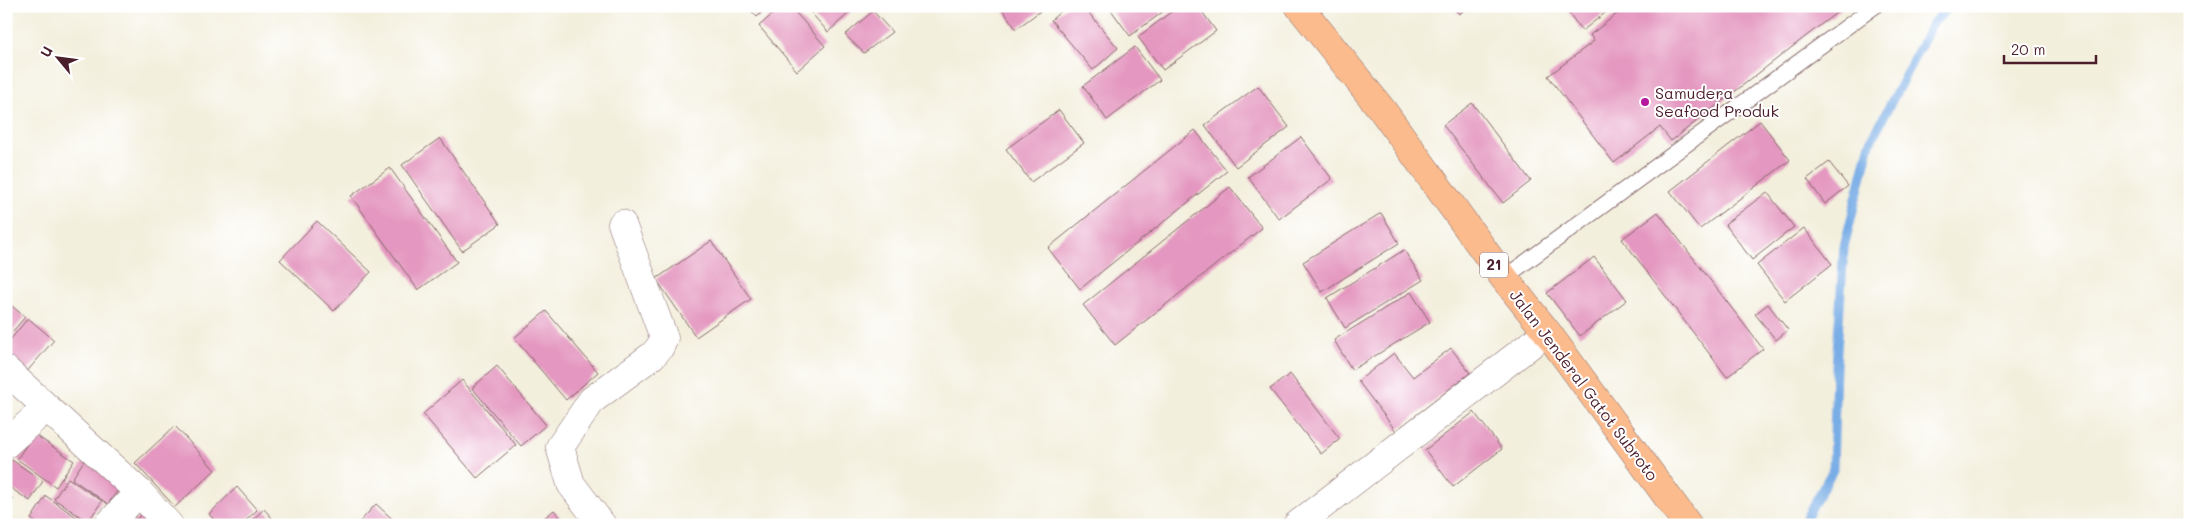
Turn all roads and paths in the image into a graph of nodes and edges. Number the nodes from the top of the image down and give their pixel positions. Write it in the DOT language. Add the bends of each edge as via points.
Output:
graph roads {
  1 [pos="1299,6"];
  2 [pos="1875,6"];
  3 [pos="622,224"];
  4 [pos="1504,278"];
  5 [pos="1547,332"];
  6 [pos="6,370"];
  7 [pos="46,408"];
  8 [pos="6,444"];
  9 [pos="139,492"];
  10 [pos="108,525"];
  11 [pos="169,525"];
  12 [pos="602,525"];
  13 [pos="1297,525"];
  14 [pos="1688,525"];
  1 -- 4 [label="highway, Jalan Jenderal Gatot Subroto / 21" via="1383,111"];
  2 -- 4 [label="lane"];
  3 -- 12 [label="street" via="664,338 653,355 592,400 560,447 572,484"];
  4 -- 5 [label="highway, Jalan Jenderal Gatot Subroto / 21"];
  5 -- 13 [label="street"];
  5 -- 14 [label="highway, Jalan Jenderal Gatot Subroto / 21"];
  6 -- 7 [label="street"];
  7 -- 8 [label="street"];
  7 -- 9 [label="street"];
  9 -- 10 [label="street"];
  9 -- 11 [label="street"];
}
